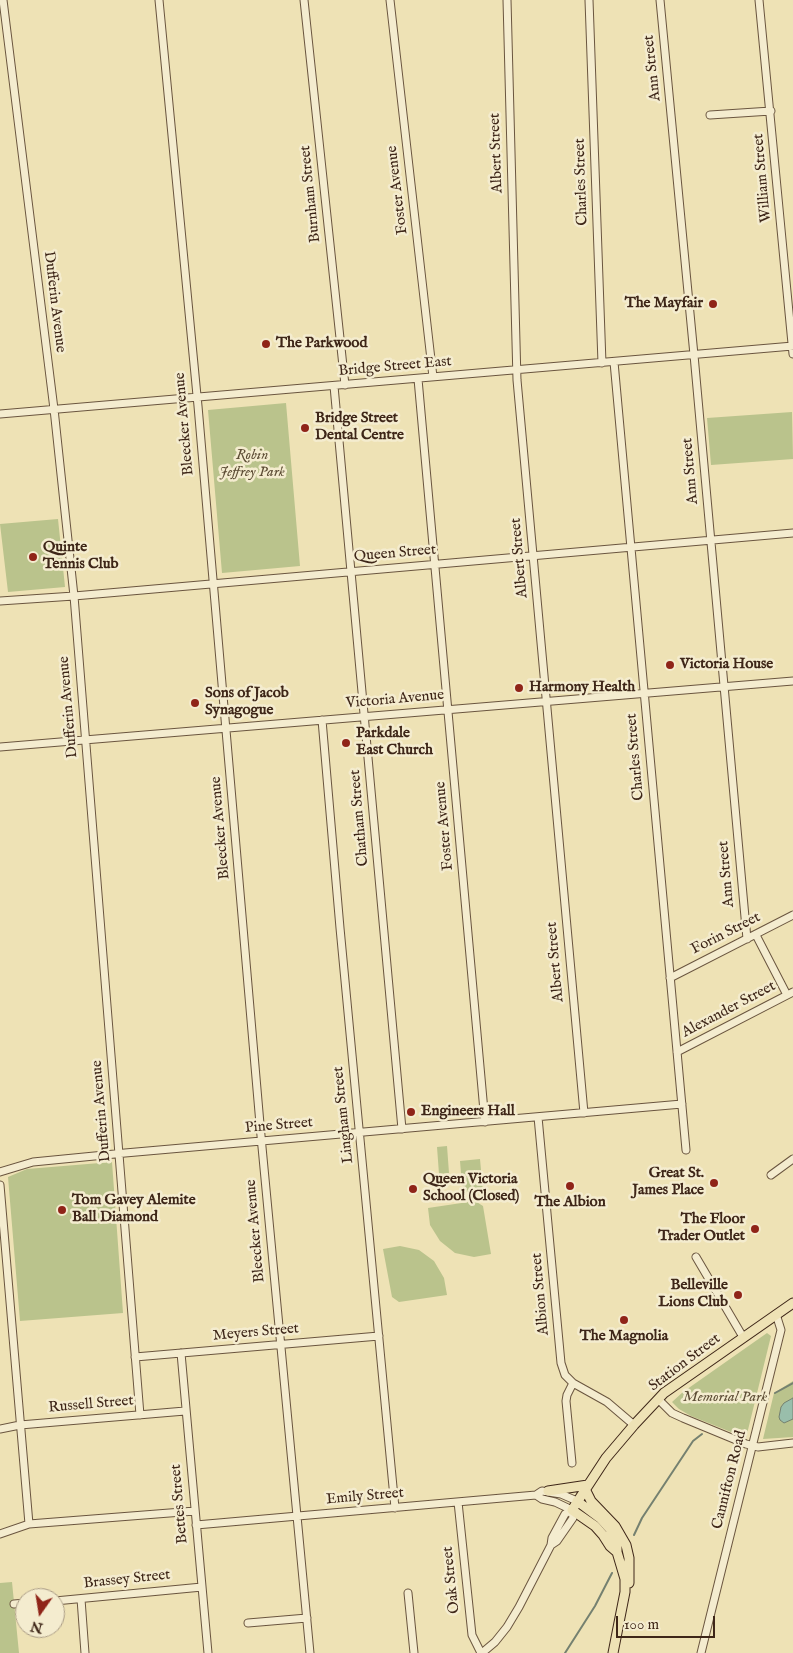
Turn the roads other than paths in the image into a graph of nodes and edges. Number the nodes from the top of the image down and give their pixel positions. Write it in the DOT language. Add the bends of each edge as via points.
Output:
graph roads {
  1 [pos="3,0"];
  2 [pos="159,0"];
  3 [pos="304,0"];
  4 [pos="390,0"];
  5 [pos="507,0"];
  6 [pos="589,0"];
  7 [pos="660,0"];
  8 [pos="760,0"];
  9 [pos="771,111"];
  10 [pos="710,115"];
  11 [pos="793,346"];
  12 [pos="793,354"];
  13 [pos="694,355"];
  14 [pos="614,362"];
  15 [pos="602,363"];
  16 [pos="517,370"];
  17 [pos="433,377"];
  18 [pos="418,379"];
  19 [pos="345,385"];
  20 [pos="334,386"];
  21 [pos="197,398"];
  22 [pos="54,409"];
  23 [pos="0,414"];
  24 [pos="793,533"];
  25 [pos="710,540"];
  26 [pos="631,548"];
  27 [pos="534,556"];
  28 [pos="435,564"];
  29 [pos="351,571"];
  30 [pos="213,582"];
  31 [pos="74,596"];
  32 [pos="0,601"];
  33 [pos="793,681"];
  34 [pos="723,686"];
  35 [pos="644,693"];
  36 [pos="546,701"];
  37 [pos="448,709"];
  38 [pos="364,716"];
  39 [pos="322,720"];
  40 [pos="226,729"];
  41 [pos="86,740"];
  42 [pos="0,746"];
  43 [pos="793,915"];
  44 [pos="756,935"];
  45 [pos="747,939"];
  46 [pos="670,978"];
  47 [pos="790,993"];
  48 [pos="677,1052"];
  49 [pos="682,1104"];
  50 [pos="584,1113"];
  51 [pos="538,1117"];
  52 [pos="485,1122"];
  53 [pos="402,1129"];
  54 [pos="360,1132"];
  55 [pos="262,1141"];
  56 [pos="686,1150"];
  57 [pos="120,1153"];
  58 [pos="793,1159"];
  59 [pos="0,1172"];
  60 [pos="771,1175"];
  61 [pos="0,1185"];
  62 [pos="696,1257"];
  63 [pos="793,1303"];
  64 [pos="776,1314"];
  65 [pos="379,1336"];
  66 [pos="743,1337"];
  67 [pos="281,1344"];
  68 [pos="181,1353"];
  69 [pos="135,1357"];
  70 [pos="574,1383"];
  71 [pos="658,1399"];
  72 [pos="185,1411"];
  73 [pos="140,1415"];
  74 [pos="20,1425"];
  75 [pos="634,1425"];
  76 [pos="0,1429"];
  77 [pos="793,1444"];
  78 [pos="753,1446"];
  79 [pos="572,1463"];
  80 [pos="586,1487"];
  81 [pos="548,1491"];
  82 [pos="536,1495"];
  83 [pos="578,1501"];
  84 [pos="458,1502"];
  85 [pos="395,1508"];
  86 [pos="572,1510"];
  87 [pos="195,1511"];
  88 [pos="298,1517"];
  89 [pos="29,1524"];
  90 [pos="196,1525"];
  91 [pos="0,1534"];
  92 [pos="617,1552"];
  93 [pos="202,1587"];
  94 [pos="408,1593"];
  95 [pos="81,1599"];
  96 [pos="65,1600"];
  97 [pos="623,1605"];
  98 [pos="307,1618"];
  99 [pos="248,1624"];
  100 [pos="85,1653"];
  101 [pos="208,1653"];
  102 [pos="310,1653"];
  103 [pos="414,1653"];
  104 [pos="481,1653"];
  105 [pos="613,1653"];
  106 [pos="701,1653"];
  1 -- 22 [label="street, Dufferin Avenue"];
  2 -- 21 [label="street, Bleecker Avenue"];
  3 -- 19 [label="street, Burnham Street"];
  4 -- 17 [label="street, Foster Avenue"];
  5 -- 16 [label="street, Albert Street"];
  6 -- 15 [label="street, Charles Street"];
  7 -- 13 [label="street, Ann Street"];
  8 -- 9 [label="street, William Street"];
  9 -- 10 [label="street"];
  9 -- 11 [label="street, William Street"];
  11 -- 12 [label="street, William Street"];
  11 -- 13 [label="street, Bridge Street East"];
  13 -- 14 [label="street, Bridge Street East"];
  13 -- 25 [label="street, Ann Street"];
  14 -- 15 [label="street, Bridge Street East"];
  14 -- 26 [label="street, Charles Street"];
  15 -- 16 [label="street, Bridge Street East"];
  16 -- 17 [label="street, Bridge Street East"];
  16 -- 27 [label="street, Albert Street"];
  17 -- 18 [label="street, Bridge Street East"];
  18 -- 19 [label="street, Bridge Street East"];
  18 -- 28 [label="street, Foster Avenue"];
  19 -- 20 [label="street, Bridge Street East"];
  20 -- 21 [label="street, Bridge Street East"];
  20 -- 29 [label="street, Chatham Street"];
  21 -- 22 [label="street, Bridge Street East"];
  21 -- 30 [label="street, Bleecker Avenue"];
  22 -- 23 [label="street, Bridge Street East"];
  22 -- 31 [label="street, Dufferin Avenue"];
  24 -- 25 [label="street, Queen Street"];
  25 -- 26 [label="street, Queen Street"];
  25 -- 34 [label="street, Ann Street"];
  26 -- 27 [label="street, Queen Street"];
  26 -- 35 [label="street, Charles Street"];
  27 -- 28 [label="street, Queen Street"];
  27 -- 36 [label="street, Albert Street"];
  28 -- 29 [label="street, Queen Street"];
  28 -- 37 [label="street, Foster Avenue"];
  29 -- 30 [label="street, Queen Street"];
  29 -- 38 [label="street, Chatham Street"];
  30 -- 31 [label="street, Queen Street"];
  30 -- 40 [label="street, Bleecker Avenue"];
  31 -- 32 [label="street, Queen Street"];
  31 -- 41 [label="street, Dufferin Avenue"];
  33 -- 34 [label="street, Victoria Avenue"];
  34 -- 35 [label="street, Victoria Avenue"];
  34 -- 45 [label="street, Ann Street"];
  35 -- 36 [label="street, Victoria Avenue"];
  35 -- 46 [label="street, Charles Street"];
  36 -- 37 [label="street, Victoria Avenue"];
  36 -- 50 [label="street, Albert Street"];
  37 -- 38 [label="street, Victoria Avenue"];
  37 -- 52 [label="street, Foster Avenue"];
  38 -- 39 [label="street, Victoria Avenue"];
  38 -- 53 [label="street, Chatham Street"];
  39 -- 40 [label="street, Victoria Avenue"];
  39 -- 54 [label="street, Lingham Street"];
  40 -- 41 [label="street, Victoria Avenue"];
  40 -- 55 [label="street, Bleecker Avenue"];
  41 -- 42 [label="street, Victoria Avenue"];
  41 -- 57 [label="street, Dufferin Avenue"];
  43 -- 44 [label="street, Forin Street"];
  44 -- 45 [label="street, Forin Street"];
  44 -- 47 [label="street"];
  45 -- 46 [label="street, Forin Street"];
  46 -- 48 [label="street, Charles Street"];
  47 -- 48 [label="street, Alexander Street"];
  48 -- 49 [label="street, Charles Street"];
  49 -- 50 [label="street, Pine Street"];
  49 -- 56 [label="street, Charles Street"];
  50 -- 51 [label="street, Pine Street"];
  51 -- 52 [label="street, Pine Street"];
  51 -- 70 [label="street, Albion Street" via="561,1363 565,1375"];
  52 -- 53 [label="street, Pine Street"];
  53 -- 54 [label="street, Pine Street"];
  54 -- 55 [label="street, Pine Street"];
  54 -- 65 [label="street, Lingham Street"];
  55 -- 57 [label="street, Pine Street"];
  55 -- 67 [label="street, Bleecker Avenue"];
  57 -- 59 [label="street, Pine Street" via="33,1162"];
  57 -- 69 [label="street, Dufferin Avenue"];
  58 -- 60 [label="street"];
  61 -- 74 [label="street"];
  62 -- 66 [label="street"];
  63 -- 64 [label="main road, Station Street"];
  64 -- 66 [label="main road, Station Street"];
  64 -- 78 [label="street, Cannifton Road" via="781,1330"];
  65 -- 67 [label="street, Meyers Street"];
  65 -- 85 [label="street, Lingham Street"];
  66 -- 71 [label="main road, Station Street"];
  67 -- 68 [label="street, Meyers Street"];
  67 -- 88 [label="street, Bleecker Avenue"];
  68 -- 69 [label="street, Meyers Street"];
  68 -- 72 [label="street, Bettes Street"];
  69 -- 73 [label="street, Dufferin Avenue"];
  70 -- 75 [label="street" via="607,1402"];
  70 -- 79 [label="street" via="566,1401"];
  71 -- 75 [label="main road, Station Street"];
  71 -- 78 [label="street" via="672,1413"];
  72 -- 73 [label="street, Russell Street"];
  72 -- 87 [label="street, Bettes Street"];
  73 -- 74 [label="street, Russell Street"];
  74 -- 76 [label="street, Russell Street"];
  74 -- 89 [label="street"];
  75 -- 80 [label="main road, Station Street"];
  77 -- 78 [label="street"];
  78 -- 106 [label="street, Cannifton Road"];
  80 -- 81 [label="main road"];
  80 -- 83 [label="main road, Station Street"];
  80 -- 97 [label="main road" via="591,1501 615,1526 626,1545 630,1572"];
  81 -- 82 [label="street, Emily Street"];
  81 -- 83 [label="street"];
  82 -- 84 [label="street, Emily Street"];
  82 -- 86 [label="street, Emily Street"];
  83 -- 86 [label="main road, Station Street"];
  83 -- 92 [label="main road" via="610,1529 617,1542"];
  84 -- 85 [label="street, Emily Street"];
  84 -- 104 [label="street, Oak Street" via="472,1636"];
  85 -- 88 [label="street, Emily Street"];
  86 -- 92 [label="main road" via="595,1526"];
  86 -- 104 [label="street, Station Street" via="565,1514 507,1627"];
  87 -- 89 [label="street"];
  87 -- 90 [label="street, Bettes Street"];
  88 -- 90 [label="street, Emily Street"];
  88 -- 98 [label="street, Bleecker Avenue"];
  89 -- 91 [label="street"];
  90 -- 93 [label="street, Bettes Street"];
  92 -- 97 [label="main road" via="625,1579"];
  93 -- 95 [label="street, Brassey Street"];
  93 -- 101 [label="street, Bettes Street"];
  94 -- 103 [label="street"];
  95 -- 96 [label="street, Brassey Street"];
  95 -- 100 [label="street"];
  97 -- 105 [label="main road"];
  98 -- 99 [label="street"];
  98 -- 102 [label="street, Bleecker Avenue"];
}
